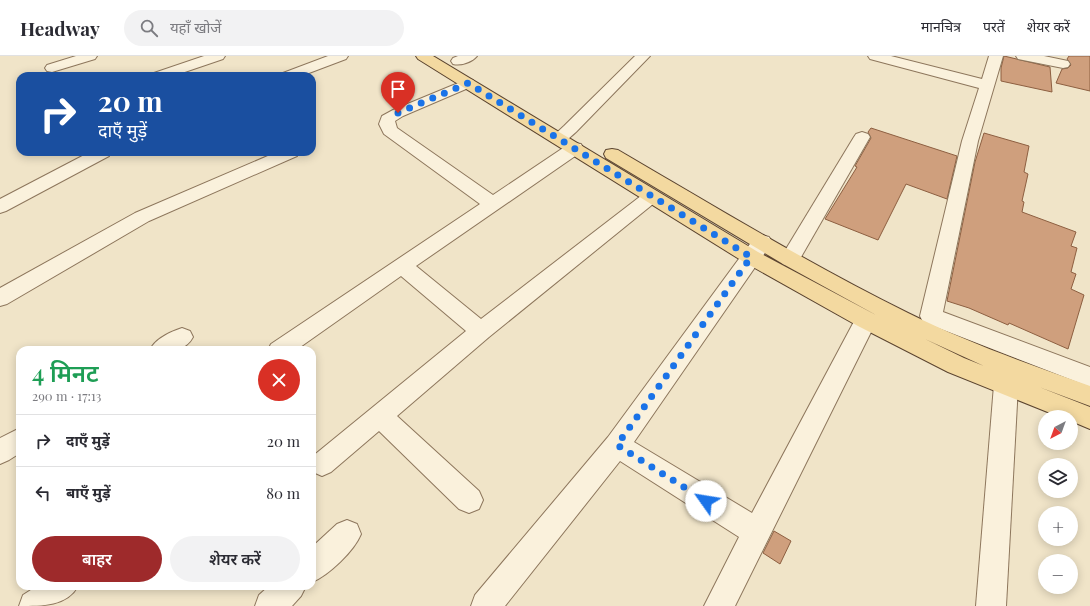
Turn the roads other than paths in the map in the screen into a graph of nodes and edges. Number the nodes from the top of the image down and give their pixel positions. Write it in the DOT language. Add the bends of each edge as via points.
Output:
graph roads {
  1 [pos="90,56"];
  2 [pos="177,56"];
  3 [pos="218,56"];
  4 [pos="341,56"];
  5 [pos="424,56"];
  6 [pos="643,56"];
  7 [pos="875,56"];
  8 [pos="996,56"];
  9 [pos="1023,56"];
  10 [pos="459,58"];
  11 [pos="1063,64"];
  12 [pos="52,68"];
  13 [pos="193,71"];
  14 [pos="299,72"];
  15 [pos="468,83"];
  16 [pos="986,85"];
  17 [pos="862,137"];
  18 [pos="568,139"];
  19 [pos="96,156"];
  20 [pos="282,156"];
  21 [pos="652,196"];
  22 [pos="493,204"];
  23 [pos="0,207"];
  24 [pos="757,250"];
  25 [pos="790,259"];
  26 [pos="402,266"];
  27 [pos="0,298"];
  28 [pos="866,320"];
  29 [pos="481,331"];
  30 [pos="927,332"];
  31 [pos="182,336"];
  32 [pos="167,346"];
  33 [pos="285,346"];
  34 [pos="1090,377"];
  35 [pos="1006,385"];
  36 [pos="1090,396"];
  37 [pos="380,416"];
  38 [pos="1090,418"];
  39 [pos="16,442"];
  40 [pos="617,445"];
  41 [pos="0,452"];
  42 [pos="322,464"];
  43 [pos="469,500"];
  44 [pos="757,532"];
  45 [pos="347,534"];
  46 [pos="316,563"];
  47 [pos="57,590"];
  48 [pos="287,590"];
  49 [pos="34,606"];
  50 [pos="270,606"];
  51 [pos="486,606"];
  52 [pos="719,606"];
  53 [pos="991,606"];
  1 -- 12 [label="street"];
  2 -- 13 [label="street"];
  3 -- 13 [label="street"];
  4 -- 14 [label="street"];
  5 -- 15 [label="main road"];
  6 -- 18 [label="street"];
  7 -- 16 [label="street"];
  8 -- 16 [label="street"];
  9 -- 11 [label="street"];
  10 -- 18 [label="main road"];
  15 -- 18 [label="main road"];
  15 -- 22 [label="street" via="388,118 387,124 390,131"];
  16 -- 30 [label="street" via="970,142"];
  17 -- 25 [label="street"];
  18 -- 21 [label="main road"];
  18 -- 22 [label="street"];
  18 -- 24 [label="main road"];
  19 -- 23 [label="street"];
  20 -- 27 [label="street" via="142,217"];
  21 -- 24 [label="main road"];
  21 -- 29 [label="street"];
  22 -- 26 [label="street"];
  24 -- 25 [label="main road"];
  24 -- 28 [label="main road"];
  24 -- 40 [label="street"];
  25 -- 30 [label="main road"];
  26 -- 29 [label="street"];
  26 -- 33 [label="street"];
  28 -- 30 [label="main road"];
  28 -- 44 [label="street"];
  29 -- 37 [label="street"];
  30 -- 34 [label="street"];
  30 -- 35 [label="main road" via="956,365"];
  30 -- 36 [label="main road" via="1002,364"];
  31 -- 32 [label="street"];
  35 -- 38 [label="main road"];
  35 -- 53 [label="street"];
  37 -- 42 [label="street"];
  37 -- 43 [label="street"];
  39 -- 41 [label="street"];
  40 -- 44 [label="street"];
  40 -- 51 [label="street"];
  44 -- 52 [label="street"];
  45 -- 46 [label="street"];
  47 -- 49 [label="street"];
  48 -- 50 [label="street"];
}
